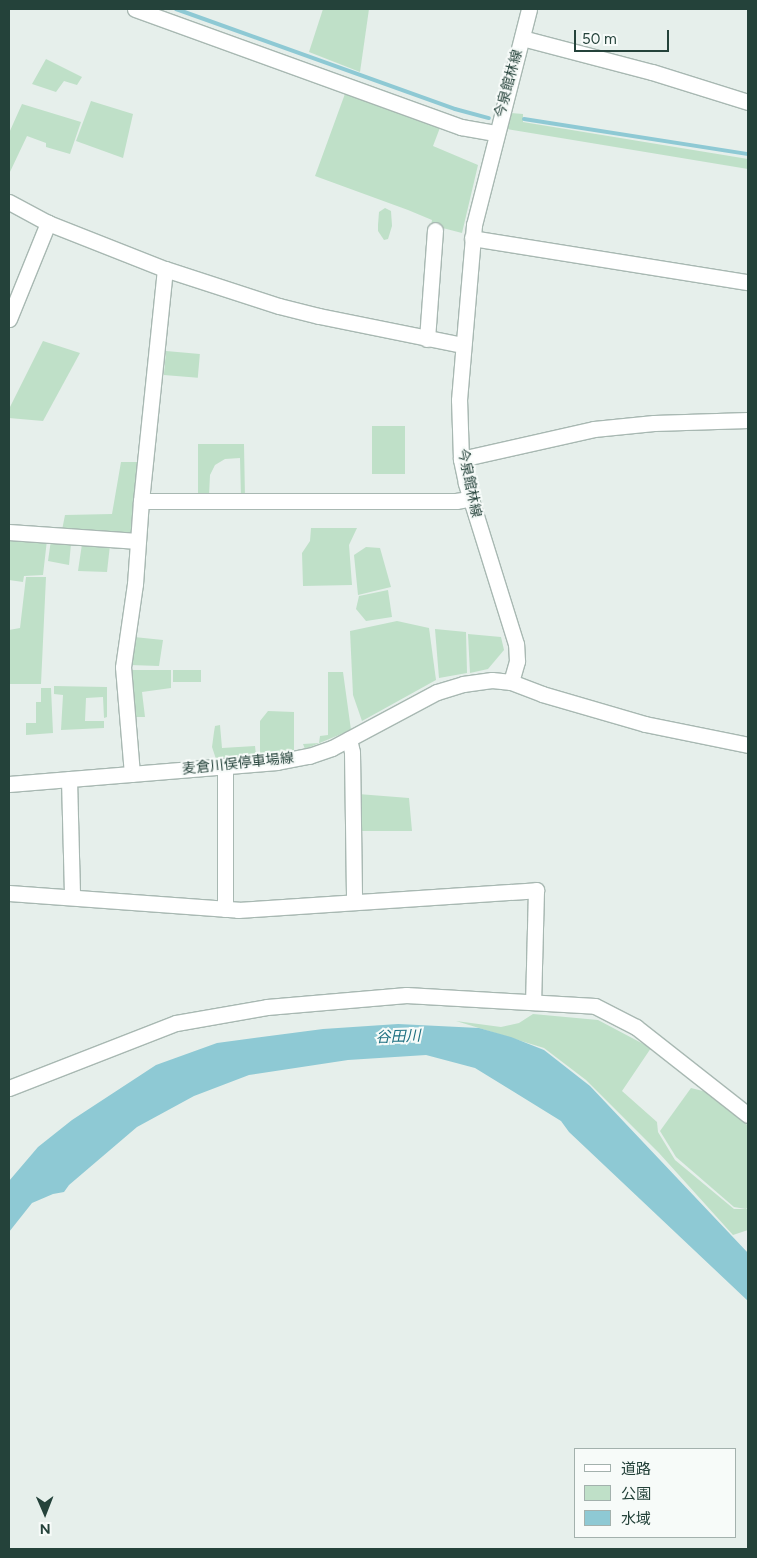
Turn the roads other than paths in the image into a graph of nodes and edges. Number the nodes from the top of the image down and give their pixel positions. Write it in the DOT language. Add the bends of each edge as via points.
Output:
graph roads {
  1 [pos="135,9"];
  2 [pos="529,9"];
  3 [pos="522,38"];
  4 [pos="748,102"];
  5 [pos="496,132"];
  6 [pos="9,202"];
  7 [pos="48,223"];
  8 [pos="435,230"];
  9 [pos="472,238"];
  10 [pos="165,269"];
  11 [pos="748,282"];
  12 [pos="9,320"];
  13 [pos="427,339"];
  14 [pos="463,345"];
  15 [pos="748,420"];
  16 [pos="461,459"];
  17 [pos="469,498"];
  18 [pos="141,501"];
  19 [pos="9,532"];
  20 [pos="138,541"];
  21 [pos="511,682"];
  22 [pos="349,739"];
  23 [pos="748,745"];
  24 [pos="225,766"];
  25 [pos="132,774"];
  26 [pos="69,780"];
  27 [pos="9,784"];
  28 [pos="9,893"];
  29 [pos="72,896"];
  30 [pos="354,902"];
  31 [pos="225,909"];
  32 [pos="533,1002"];
  33 [pos="9,1088"];
  34 [pos="748,1114"];
  1 -- 5 [label="street" via="461,127"];
  2 -- 3 [label="street, 今泉館林線"];
  3 -- 4 [label="street" via="652,72"];
  3 -- 5 [label="street, 今泉館林線"];
  5 -- 9 [label="street, 今泉館林線"];
  6 -- 7 [label="street"];
  7 -- 10 [label="street"];
  7 -- 12 [label="street"];
  8 -- 13 [label="street"];
  9 -- 11 [label="street"];
  9 -- 14 [label="street, 今泉館林線"];
  10 -- 13 [label="street" via="319,316"];
  10 -- 18 [label="street"];
  13 -- 14 [label="street"];
  14 -- 16 [label="street, 今泉館林線" via="459,400"];
  15 -- 16 [label="street" via="594,429"];
  16 -- 17 [label="street, 今泉館林線"];
  17 -- 18 [label="street" via="456,502"];
  17 -- 21 [label="street, 今泉館林線" via="516,644 517,661"];
  18 -- 20 [label="street"];
  19 -- 20 [label="street"];
  20 -- 25 [label="street" via="123,667"];
  21 -- 22 [label="street, 麦倉川俣停車場線" via="477,681 450,687"];
  21 -- 23 [label="street" via="627,720"];
  22 -- 24 [label="street, 麦倉川俣停車場線" via="309,756"];
  22 -- 30 [label="street" via="352,752"];
  24 -- 25 [label="street, 麦倉川俣停車場線"];
  24 -- 31 [label="street"];
  25 -- 26 [label="street, 麦倉川俣停車場線"];
  26 -- 27 [label="street, 麦倉川俣停車場線"];
  26 -- 29 [label="street"];
  28 -- 29 [label="street"];
  29 -- 31 [label="street"];
  30 -- 31 [label="street"];
  30 -- 32 [label="street" via="536,890"];
  32 -- 33 [label="street" via="406,994 267,1007 176,1023"];
  32 -- 34 [label="street" via="595,1006 636,1027"];
}
